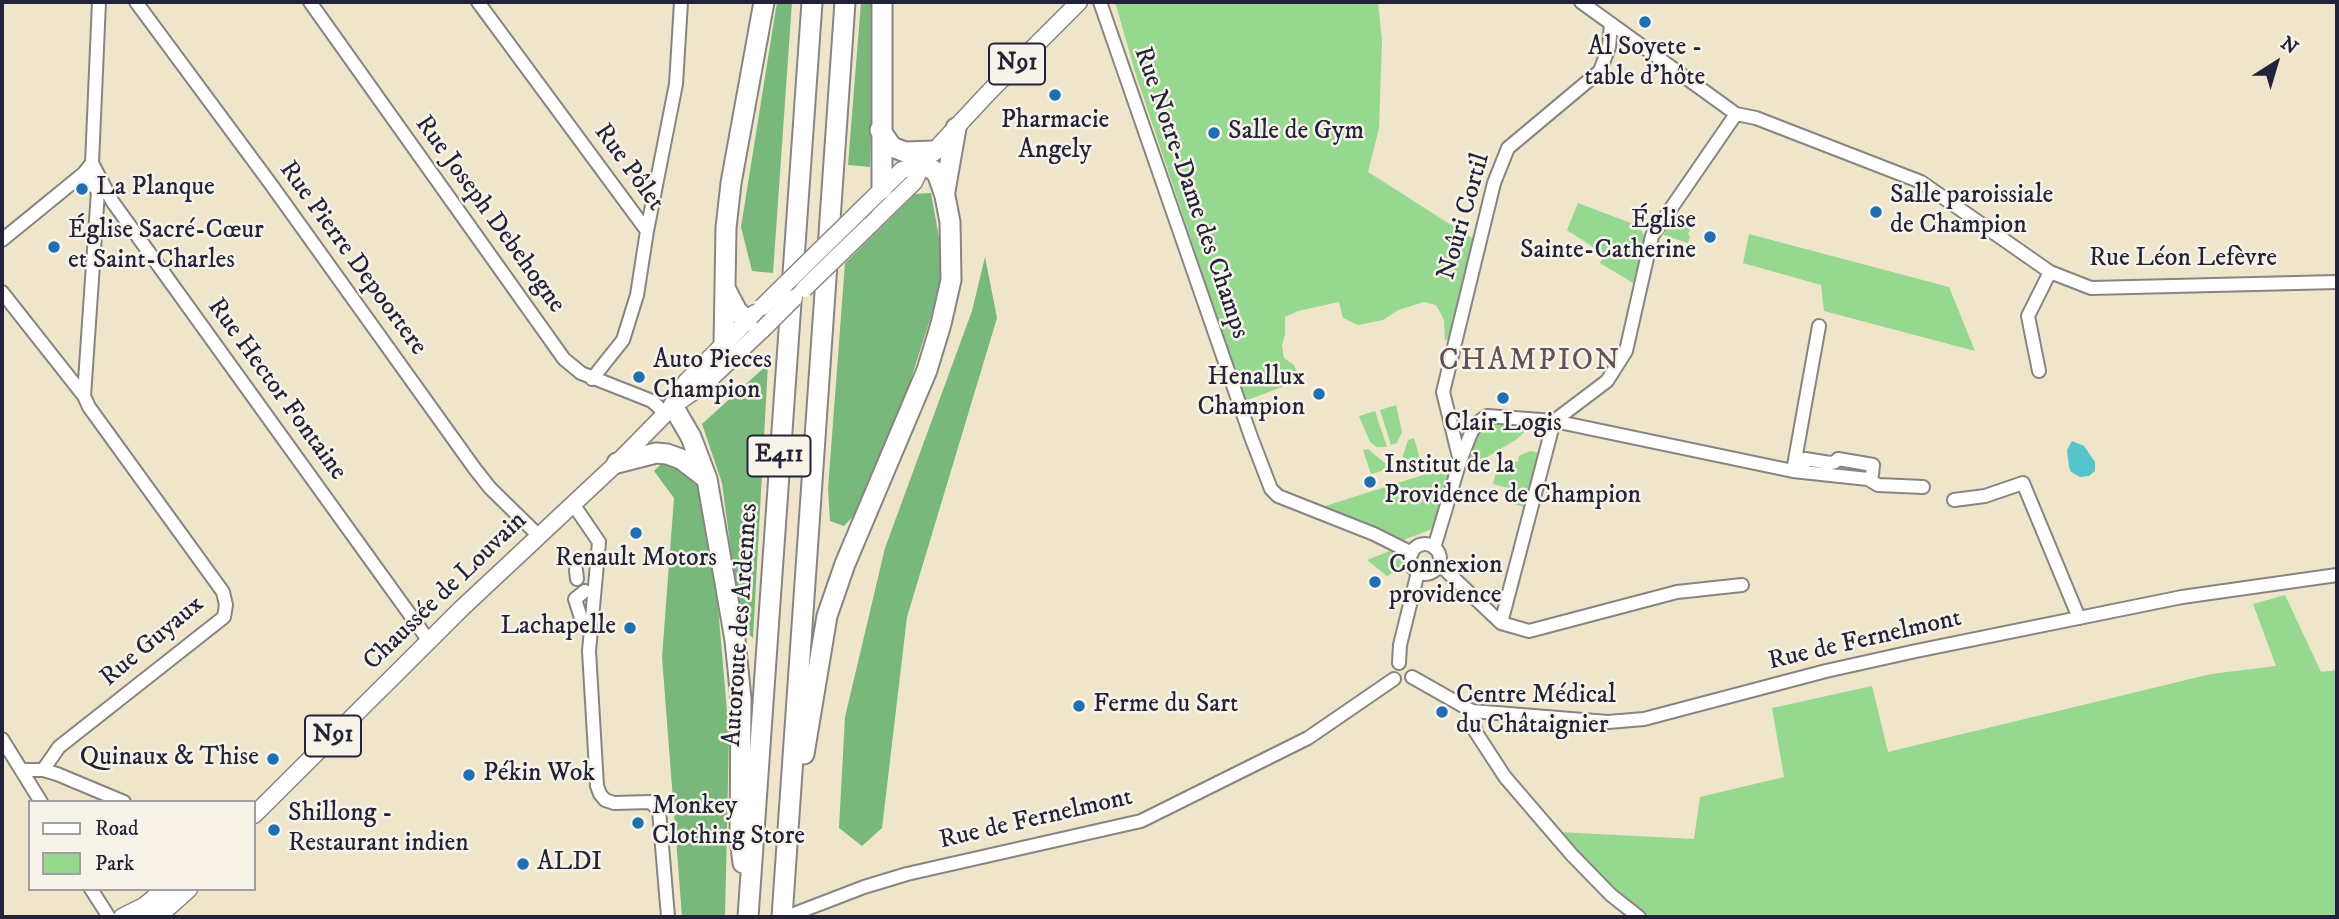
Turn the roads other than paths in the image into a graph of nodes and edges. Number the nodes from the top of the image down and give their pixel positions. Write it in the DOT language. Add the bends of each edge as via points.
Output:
graph roads {
  1 [pos="99,2"];
  2 [pos="136,2"];
  3 [pos="310,2"];
  4 [pos="478,2"];
  5 [pos="681,2"];
  6 [pos="764,2"];
  7 [pos="812,2"];
  8 [pos="845,2"];
  9 [pos="882,2"];
  10 [pos="1079,2"];
  11 [pos="1100,2"];
  12 [pos="1581,2"];
  13 [pos="1611,24"];
  14 [pos="1736,114"];
  15 [pos="957,128"];
  16 [pos="880,130"];
  17 [pos="929,157"];
  18 [pos="92,163"];
  19 [pos="83,174"];
  20 [pos="882,189"];
  21 [pos="102,190"];
  22 [pos="945,196"];
  23 [pos="869,226"];
  24 [pos="647,232"];
  25 [pos="2,240"];
  26 [pos="2050,272"];
  27 [pos="2337,282"];
  28 [pos="726,289"];
  29 [pos="2,292"];
  30 [pos="755,325"];
  31 [pos="1819,326"];
  32 [pos="724,344"];
  33 [pos="2039,371"];
  34 [pos="592,379"];
  35 [pos="85,396"];
  36 [pos="669,409"];
  37 [pos="1554,421"];
  38 [pos="1460,461"];
  39 [pos="617,463"];
  40 [pos="1797,471"];
  41 [pos="707,480"];
  42 [pos="1923,487"];
  43 [pos="1954,500"];
  44 [pos="573,504"];
  45 [pos="539,536"];
  46 [pos="1434,548"];
  47 [pos="1412,553"];
  48 [pos="1439,564"];
  49 [pos="1418,572"];
  50 [pos="2337,575"];
  51 [pos="579,580"];
  52 [pos="1742,585"];
  53 [pos="580,618"];
  54 [pos="2079,618"];
  55 [pos="1500,622"];
  56 [pos="429,641"];
  57 [pos="1399,663"];
  58 [pos="1412,677"];
  59 [pos="1394,678"];
  60 [pos="1472,710"];
  61 [pos="2,739"];
  62 [pos="23,770"];
  63 [pos="43,770"];
  64 [pos="791,785"];
  65 [pos="40,800"];
  66 [pos="119,800"];
  67 [pos="256,813"];
  68 [pos="92,891"];
  69 [pos="163,891"];
  70 [pos="176,891"];
  71 [pos="187,891"];
  72 [pos="749,914"];
  73 [pos="109,917"];
  74 [pos="122,917"];
  75 [pos="139,917"];
  76 [pos="158,917"];
  77 [pos="667,917"];
  78 [pos="784,917"];
  79 [pos="1639,917"];
  1 -- 18 [label="street"];
  2 -- 45 [label="street, Rue Pierre Depoortere" via="475,469"];
  3 -- 34 [label="street, Rue Joseph Debehogne" via="564,359"];
  4 -- 24 [label="street, Rue Pôlet"];
  5 -- 24 [label="street" via="676,84"];
  6 -- 28 [label="highway" via="731,183"];
  7 -- 72 [label="highway, Autoroute des Ardennes / E411"];
  8 -- 64 [label="highway, E411"];
  9 -- 16 [label="highway"];
  10 -- 15 [label="main road, Chaussée de Louvain / N91"];
  11 -- 47 [label="street, Rue Notre-Dame des Champs" via="1272,489 1278,496"];
  12 -- 13 [label="street"];
  13 -- 14 [label="street"];
  13 -- 38 [label="street, Noûri Cortil" via="1600,71 1508,148 1494,183 1443,392"];
  14 -- 26 [label="street, Rue Léon Lefèvre" via="1921,182"];
  14 -- 37 [label="street" via="1652,236 1626,351 1607,381"];
  15 -- 17 [label="main road, Chaussée de Louvain / N91"];
  15 -- 22 [label="highway"];
  16 -- 17 [label="highway" via="892,146"];
  16 -- 20 [label="highway"];
  17 -- 20 [label="main road, Chaussée de Louvain / N91" via="902,170"];
  17 -- 22 [label="highway"];
  17 -- 23 [label="main road, Chaussée de Louvain / N91" via="915,182"];
  18 -- 19 [label="street"];
  18 -- 21 [label="street, Rue Hector Fontaine"];
  19 -- 21 [label="street"];
  19 -- 25 [label="street"];
  20 -- 23 [label="main road"];
  20 -- 30 [label="main road, Chaussée de Louvain / N91, bridge" via="762,307"];
  21 -- 35 [label="street"];
  21 -- 56 [label="street, Rue Hector Fontaine"];
  22 -- 64 [label="highway" via="951,279 941,324 927,370 827,616 806,750"];
  23 -- 30 [label="main road, Chaussée de Louvain / N91, bridge"];
  24 -- 34 [label="street, Rue Pôlet" via="637,295 623,340"];
  26 -- 27 [label="street, Rue Léon Lefèvre" via="2091,288"];
  26 -- 33 [label="street" via="2028,316"];
  28 -- 30 [label="highway" via="737,311"];
  28 -- 32 [label="highway"];
  29 -- 35 [label="street, Rue Guyaux"];
  30 -- 32 [label="main road, Chaussée de Louvain / N91"];
  30 -- 36 [label="main road, Chaussée de Louvain / N91" via="707,383"];
  31 -- 40 [label="street"];
  32 -- 36 [label="main road, Chaussée de Louvain / N91" via="685,382"];
  34 -- 36 [label="street, Rue Joseph Debehogne"];
  35 -- 63 [label="street, Rue Guyaux" via="223,592 226,605 224,617 59,747"];
  36 -- 39 [label="main road, Chaussée de Louvain / N91"];
  36 -- 41 [label="highway" via="691,437"];
  37 -- 38 [label="street" via="1488,416 1477,423"];
  37 -- 40 [label="street"];
  37 -- 55 [label="street"];
  38 -- 46 [label="street"];
  39 -- 41 [label="highway" via="667,454"];
  39 -- 44 [label="main road, Chaussée de Louvain / N91"];
  40 -- 42 [label="street" via="1868,479 1878,485"];
  41 -- 72 [label="highway" via="741,699 740,838"];
  43 -- 54 [label="street" via="1985,496 2023,483"];
  44 -- 45 [label="main road, Chaussée de Louvain / N91"];
  44 -- 77 [label="street" via="598,541 589,651 597,786 605,800 650,802 659,810"];
  45 -- 56 [label="main road, Chaussée de Louvain / N91"];
  46 -- 47 [label="street" via="1423,545"];
  46 -- 48 [label="street"];
  47 -- 49 [label="street" via="1411,564"];
  48 -- 49 [label="street" via="1433,572"];
  48 -- 55 [label="street"];
  49 -- 57 [label="street"];
  50 -- 54 [label="street, Rue de Fernelmont" via="2182,597"];
  51 -- 53 [label="street" via="575,599"];
  52 -- 55 [label="street" via="1677,592 1529,631"];
  54 -- 60 [label="street, Rue de Fernelmont" via="1826,671 1644,719 1594,721"];
  56 -- 67 [label="main road, Chaussée de Louvain / N91"];
  57 -- 58 [label="street, Rue de Fernelmont" via="1411,667"];
  57 -- 59 [label="street" via="1392,670"];
  58 -- 59 [label="street" via="1402,683"];
  58 -- 60 [label="street, Rue de Fernelmont"];
  59 -- 78 [label="street, Rue de Fernelmont" via="1308,738 1141,821 907,874"];
  60 -- 79 [label="street" via="1475,731 1505,777 1572,855"];
  61 -- 62 [label="street"];
  62 -- 63 [label="street"];
  62 -- 65 [label="street"];
  63 -- 66 [label="street"];
  64 -- 78 [label="highway, E411"];
  68 -- 73 [label="street"];
  69 -- 74 [label="main road"];
  70 -- 75 [label="street"];
  71 -- 76 [label="main road"];
}
